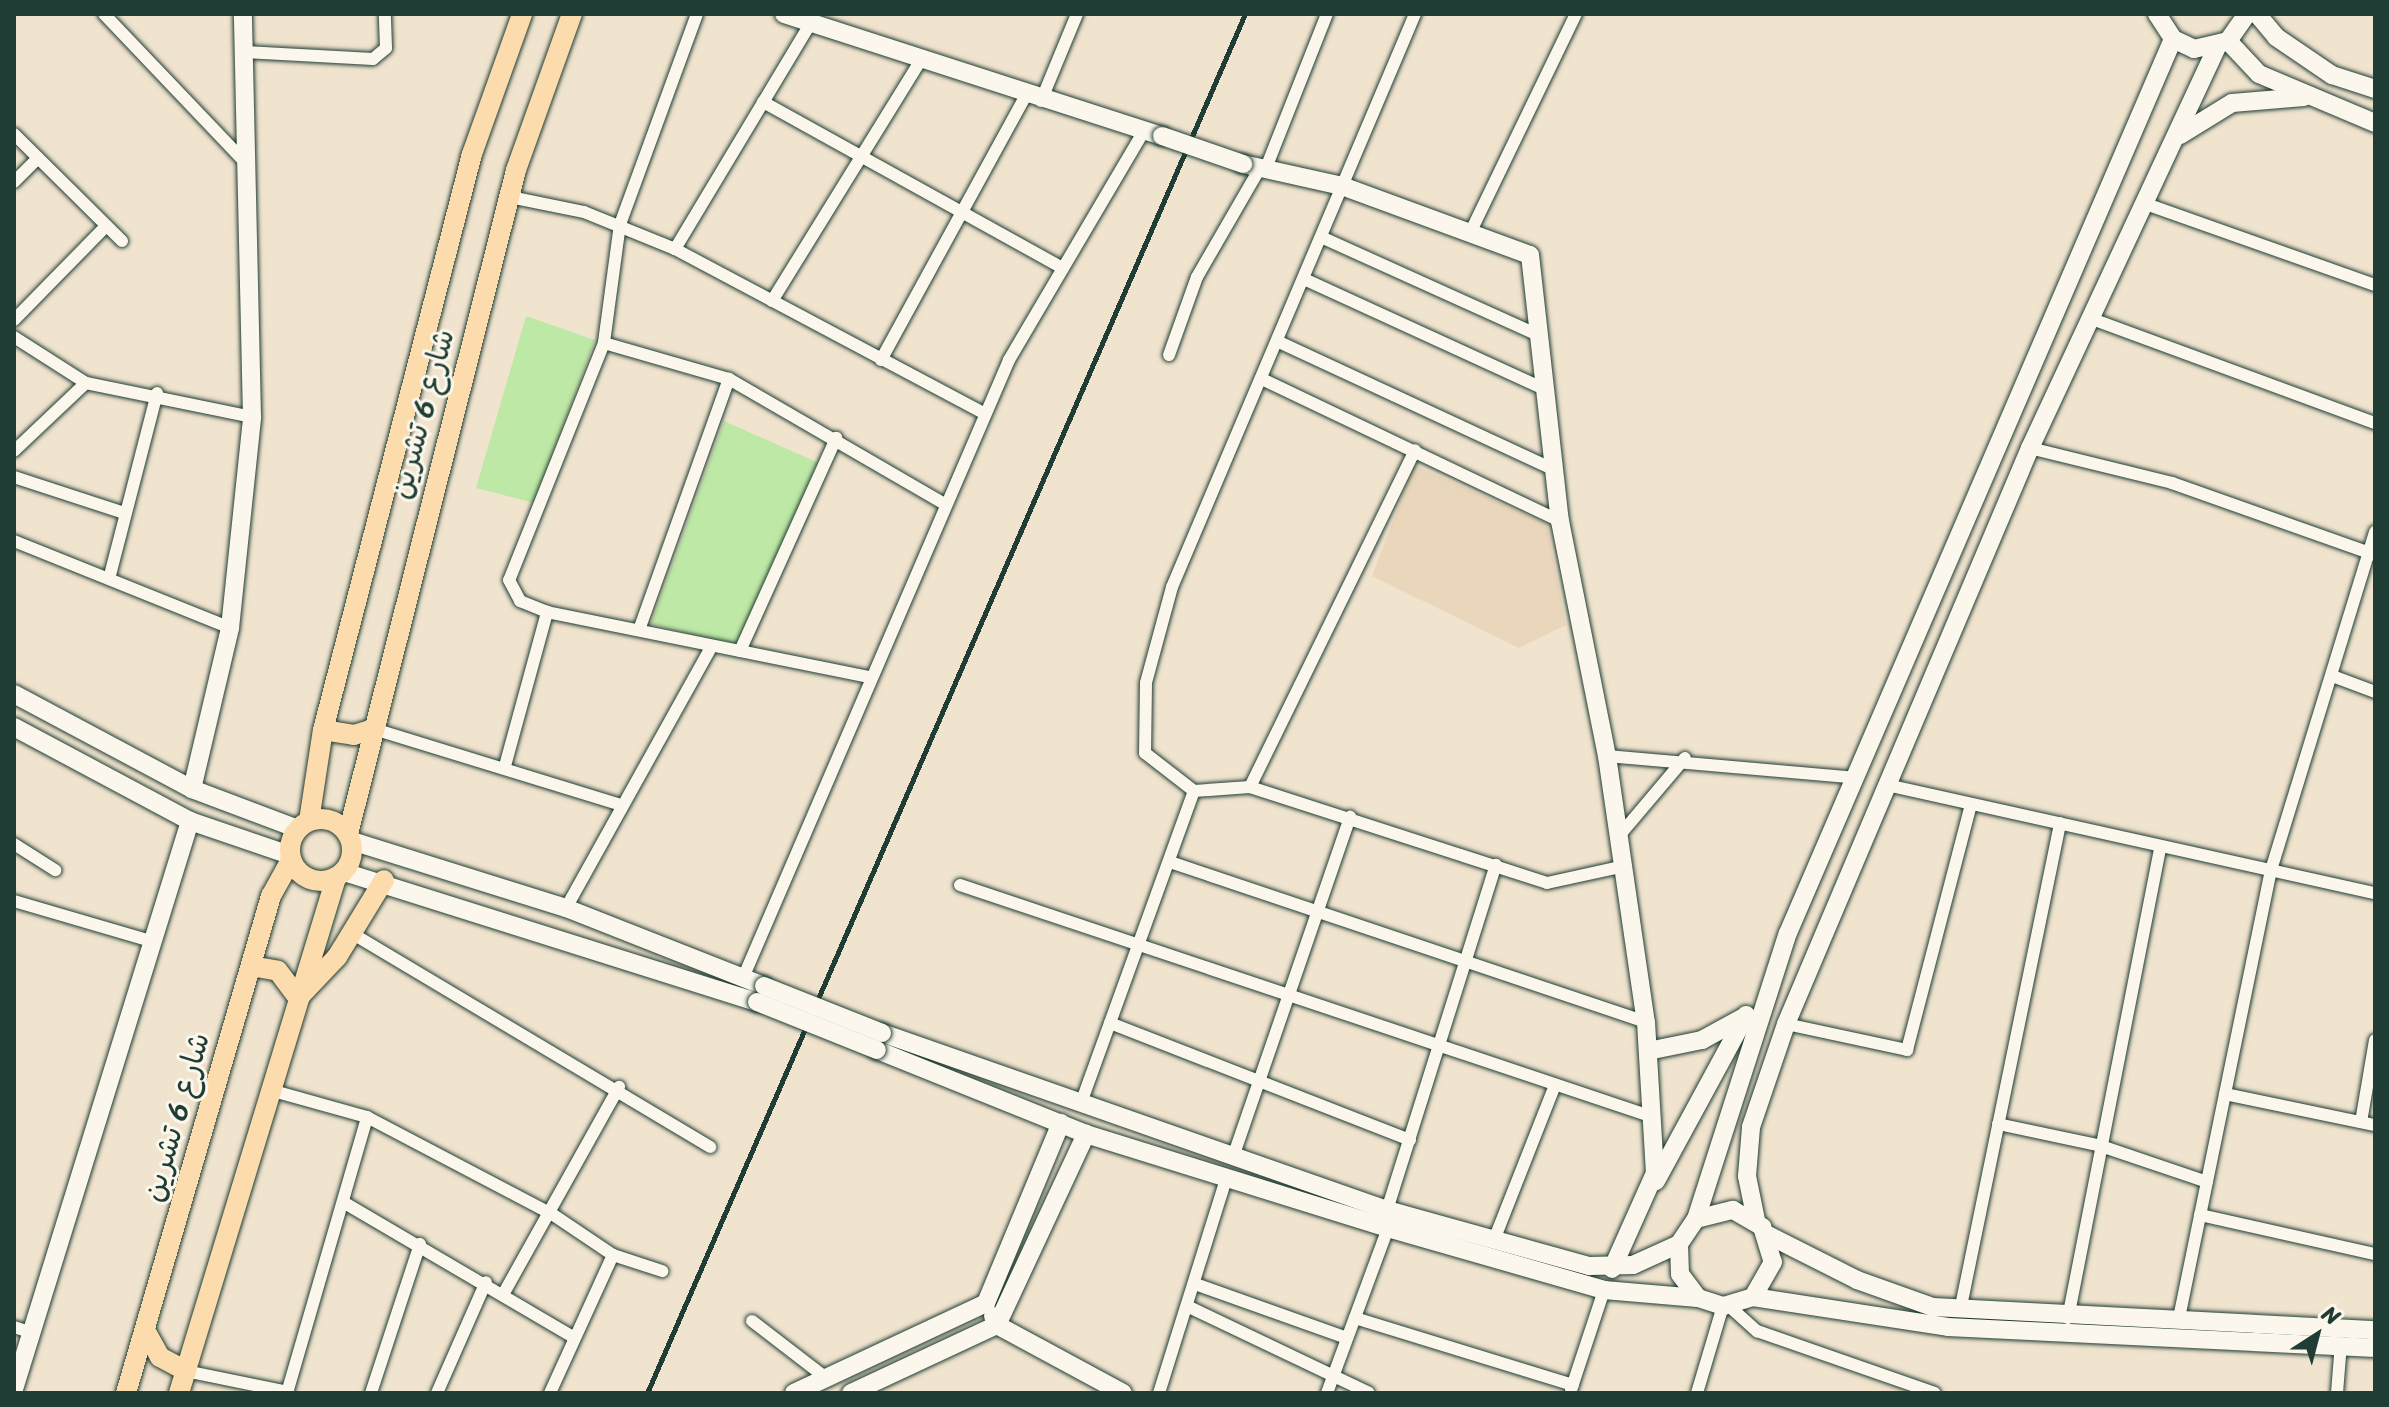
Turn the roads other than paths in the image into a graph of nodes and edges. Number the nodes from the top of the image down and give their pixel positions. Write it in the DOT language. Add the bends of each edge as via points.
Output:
graph roads {
  1 [pos="104,14"];
  2 [pos="243,14"];
  3 [pos="385,14"];
  4 [pos="522,14"];
  5 [pos="572,14"];
  6 [pos="697,14"];
  7 [pos="784,14"];
  8 [pos="1077,14"];
  9 [pos="1327,14"];
  10 [pos="1415,14"];
  11 [pos="1576,14"];
  12 [pos="2157,14"];
  13 [pos="2247,14"];
  14 [pos="2257,14"];
  15 [pos="811,23"];
  16 [pos="2173,39"];
  17 [pos="2223,44"];
  18 [pos="245,52"];
  19 [pos="920,61"];
  20 [pos="2375,89"];
  21 [pos="2306,97"];
  22 [pos="1033,99"];
  23 [pos="763,102"];
  24 [pos="2375,123"];
  25 [pos="14,134"];
  26 [pos="1153,134"];
  27 [pos="2180,135"];
  28 [pos="38,158"];
  29 [pos="860,158"];
  30 [pos="1256,167"];
  31 [pos="252,170"];
  32 [pos="14,182"];
  33 [pos="1342,186"];
  34 [pos="510,197"];
  35 [pos="2146,204"];
  36 [pos="961,217"];
  37 [pos="620,224"];
  38 [pos="106,226"];
  39 [pos="1472,229"];
  40 [pos="1321,237"];
  41 [pos="122,241"];
  42 [pos="675,249"];
  43 [pos="1059,266"];
  44 [pos="1304,279"];
  45 [pos="2375,285"];
  46 [pos="772,301"];
  47 [pos="2092,319"];
  48 [pos="14,320"];
  49 [pos="1540,336"];
  50 [pos="14,337"];
  51 [pos="1279,342"];
  52 [pos="604,343"];
  53 [pos="1169,355"];
  54 [pos="881,360"];
  55 [pos="729,379"];
  56 [pos="1264,380"];
  57 [pos="86,383"];
  58 [pos="1546,390"];
  59 [pos="157,393"];
  60 [pos="985,414"];
  61 [pos="252,417"];
  62 [pos="2375,423"];
  63 [pos="836,438"];
  64 [pos="2030,448"];
  65 [pos="1415,450"];
  66 [pos="14,451"];
  67 [pos="1555,470"];
  68 [pos="14,477"];
  69 [pos="945,504"];
  70 [pos="124,513"];
  71 [pos="1560,521"];
  72 [pos="2375,532"];
  73 [pos="14,541"];
  74 [pos="2371,553"];
  75 [pos="109,579"];
  76 [pos="547,612"];
  77 [pos="230,628"];
  78 [pos="639,630"];
  79 [pos="711,647"];
  80 [pos="740,651"];
  81 [pos="869,677"];
  82 [pos="2335,677"];
  83 [pos="2375,692"];
  84 [pos="14,694"];
  85 [pos="14,727"];
  86 [pos="374,729"];
  87 [pos="323,730"];
  88 [pos="1607,756"];
  89 [pos="1685,758"];
  90 [pos="505,766"];
  91 [pos="1857,778"];
  92 [pos="1891,786"];
  93 [pos="1250,787"];
  94 [pos="192,789"];
  95 [pos="1194,791"];
  96 [pos="1971,804"];
  97 [pos="621,805"];
  98 [pos="1350,817"];
  99 [pos="190,821"];
  100 [pos="2060,823"];
  101 [pos="303,825"];
  102 [pos="1619,836"];
  103 [pos="350,838"];
  104 [pos="14,844"];
  105 [pos="2160,849"];
  106 [pos="290,858"];
  107 [pos="1170,862"];
  108 [pos="1496,865"];
  109 [pos="1624,866"];
  110 [pos="55,870"];
  111 [pos="2271,870"];
  112 [pos="340,875"];
  113 [pos="384,880"];
  114 [pos="960,885"];
  115 [pos="2375,893"];
  116 [pos="14,901"];
  117 [pos="566,908"];
  118 [pos="1317,911"];
  119 [pos="1788,933"];
  120 [pos="353,934"];
  121 [pos="154,942"];
  122 [pos="1140,943"];
  123 [pos="1820,946"];
  124 [pos="1466,961"];
  125 [pos="251,966"];
  126 [pos="743,978"];
  127 [pos="761,994"];
  128 [pos="1289,994"];
  129 [pos="1765,997"];
  130 [pos="298,998"];
  131 [pos="1746,1015"];
  132 [pos="1646,1022"];
  133 [pos="1110,1023"];
  134 [pos="1786,1024"];
  135 [pos="2375,1040"];
  136 [pos="879,1042"];
  137 [pos="1440,1045"];
  138 [pos="1648,1051"];
  139 [pos="1259,1081"];
  140 [pos="1555,1085"];
  141 [pos="619,1087"];
  142 [pos="270,1090"];
  143 [pos="2225,1094"];
  144 [pos="1081,1103"];
  145 [pos="367,1117"];
  146 [pos="1653,1117"];
  147 [pos="2361,1122"];
  148 [pos="1061,1123"];
  149 [pos="1998,1124"];
  150 [pos="2375,1125"];
  151 [pos="1086,1134"];
  152 [pos="1410,1140"];
  153 [pos="2098,1145"];
  154 [pos="710,1147"];
  155 [pos="1230,1166"];
  156 [pos="2207,1182"];
  157 [pos="1651,1190"];
  158 [pos="343,1202"];
  159 [pos="552,1214"];
  160 [pos="2200,1215"];
  161 [pos="1388,1219"];
  162 [pos="1696,1219"];
  163 [pos="1762,1228"];
  164 [pos="1494,1240"];
  165 [pos="420,1244"];
  166 [pos="1679,1244"];
  167 [pos="2375,1254"];
  168 [pos="613,1255"];
  169 [pos="1612,1269"];
  170 [pos="662,1271"];
  171 [pos="486,1282"];
  172 [pos="1198,1285"];
  173 [pos="1604,1290"];
  174 [pos="505,1291"];
  175 [pos="1753,1297"];
  176 [pos="1698,1298"];
  177 [pos="986,1303"];
  178 [pos="1726,1306"];
  179 [pos="1189,1307"];
  180 [pos="1960,1311"];
  181 [pos="1355,1318"];
  182 [pos="2068,1318"];
  183 [pos="2179,1318"];
  184 [pos="752,1321"];
  185 [pos="997,1325"];
  186 [pos="14,1327"];
  187 [pos="145,1330"];
  188 [pos="2375,1330"];
  189 [pos="33,1333"];
  190 [pos="573,1337"];
  191 [pos="1347,1338"];
  192 [pos="2341,1343"];
  193 [pos="2375,1348"];
  194 [pos="186,1371"];
  195 [pos="1335,1371"];
  196 [pos="825,1377"];
  197 [pos="14,1389"];
  198 [pos="1571,1389"];
  199 [pos="288,1392"];
  200 [pos="126,1393"];
  201 [pos="179,1393"];
  202 [pos="371,1393"];
  203 [pos="437,1393"];
  204 [pos="550,1393"];
  205 [pos="794,1393"];
  206 [pos="851,1393"];
  207 [pos="1123,1393"];
  208 [pos="1159,1393"];
  209 [pos="1327,1393"];
  210 [pos="1369,1393"];
  211 [pos="1697,1393"];
  212 [pos="1935,1393"];
  213 [pos="2337,1393"];
  1 -- 31 [label="street"];
  2 -- 18 [label="main road"];
  3 -- 18 [label="street" via="386,48 373,59"];
  4 -- 87 [label="main road, شارع 6 تشرين" via="472,154"];
  5 -- 34 [label="main road, شارع 6 تشرين"];
  6 -- 37 [label="street"];
  7 -- 15 [label="main road"];
  8 -- 22 [label="street"];
  9 -- 30 [label="street"];
  10 -- 33 [label="street"];
  11 -- 39 [label="street"];
  12 -- 16 [label="main road"];
  13 -- 17 [label="main road"];
  14 -- 20 [label="main road" via="2276,37 2332,75"];
  15 -- 19 [label="main road"];
  15 -- 23 [label="street"];
  16 -- 17 [label="main road" via="2194,49"];
  16 -- 91 [label="main road"];
  17 -- 21 [label="main road" via="2259,74"];
  17 -- 27 [label="main road"];
  18 -- 31 [label="main road"];
  19 -- 22 [label="main road"];
  19 -- 29 [label="street"];
  21 -- 24 [label="main road"];
  21 -- 27 [label="main road" via="2232,103"];
  22 -- 26 [label="main road"];
  22 -- 36 [label="street"];
  23 -- 29 [label="street"];
  23 -- 42 [label="street"];
  25 -- 28 [label="street"];
  26 -- 30 [label="main road, bridge"];
  26 -- 43 [label="street"];
  27 -- 35 [label="main road"];
  28 -- 32 [label="street"];
  28 -- 38 [label="street"];
  29 -- 36 [label="street"];
  29 -- 46 [label="street"];
  30 -- 33 [label="main road"];
  30 -- 53 [label="street" via="1197,277"];
  31 -- 61 [label="main road"];
  33 -- 39 [label="main road"];
  33 -- 40 [label="street"];
  34 -- 37 [label="street"];
  34 -- 86 [label="main road, شارع 6 تشرين"];
  35 -- 45 [label="street"];
  35 -- 47 [label="main road"];
  36 -- 43 [label="street"];
  36 -- 54 [label="street"];
  37 -- 42 [label="street"];
  37 -- 52 [label="street"];
  38 -- 41 [label="street"];
  38 -- 48 [label="street"];
  39 -- 49 [label="main road" via="1530,255"];
  40 -- 44 [label="street"];
  40 -- 49 [label="street"];
  42 -- 46 [label="street"];
  43 -- 60 [label="street"];
  44 -- 51 [label="street"];
  44 -- 58 [label="street"];
  46 -- 54 [label="street"];
  47 -- 62 [label="street"];
  47 -- 64 [label="main road"];
  49 -- 58 [label="main road"];
  50 -- 57 [label="street"];
  51 -- 56 [label="street"];
  51 -- 67 [label="street"];
  52 -- 55 [label="street"];
  52 -- 76 [label="street" via="510,569 520,601"];
  54 -- 60 [label="street"];
  55 -- 63 [label="street"];
  55 -- 78 [label="street"];
  56 -- 65 [label="street"];
  56 -- 95 [label="street" via="1172,587 1146,683 1145,753"];
  57 -- 59 [label="street"];
  57 -- 66 [label="street"];
  58 -- 67 [label="main road"];
  59 -- 61 [label="street"];
  59 -- 70 [label="street"];
  60 -- 69 [label="street"];
  61 -- 77 [label="main road"];
  63 -- 69 [label="street"];
  63 -- 80 [label="street"];
  64 -- 74 [label="street" via="2172,483"];
  64 -- 92 [label="main road"];
  65 -- 71 [label="street"];
  65 -- 93 [label="street"];
  67 -- 71 [label="main road"];
  68 -- 70 [label="street"];
  69 -- 81 [label="street"];
  70 -- 75 [label="street"];
  71 -- 88 [label="main road"];
  72 -- 74 [label="street"];
  73 -- 75 [label="street"];
  74 -- 82 [label="street"];
  75 -- 77 [label="street"];
  76 -- 78 [label="street"];
  76 -- 90 [label="street"];
  77 -- 94 [label="main road"];
  78 -- 79 [label="street"];
  79 -- 80 [label="street"];
  79 -- 97 [label="street"];
  80 -- 81 [label="street"];
  81 -- 126 [label="street"];
  82 -- 83 [label="street"];
  82 -- 111 [label="street"];
  84 -- 94 [label="main road"];
  85 -- 99 [label="main road"];
  86 -- 87 [label="main road" via="354,735"];
  86 -- 90 [label="street"];
  86 -- 103 [label="main road, شارع 6 تشرين"];
  87 -- 101 [label="main road, شارع 6 تشرين"];
  88 -- 89 [label="street"];
  88 -- 102 [label="main road"];
  89 -- 91 [label="street"];
  89 -- 102 [label="street"];
  90 -- 97 [label="street"];
  91 -- 119 [label="main road"];
  92 -- 96 [label="street"];
  92 -- 123 [label="main road"];
  93 -- 95 [label="street"];
  93 -- 98 [label="street"];
  94 -- 101 [label="main road"];
  95 -- 107 [label="street"];
  96 -- 100 [label="street"];
  96 -- 134 [label="street" via="1907,1050"];
  97 -- 117 [label="street"];
  98 -- 108 [label="street"];
  98 -- 118 [label="street"];
  99 -- 106 [label="main road"];
  99 -- 121 [label="main road"];
  100 -- 105 [label="street"];
  100 -- 149 [label="street"];
  101 -- 103 [label="main road" via="331,820"];
  101 -- 106 [label="main road"];
  102 -- 109 [label="main road"];
  103 -- 112 [label="main road"];
  103 -- 117 [label="main road"];
  104 -- 110 [label="street"];
  105 -- 111 [label="street"];
  105 -- 153 [label="street"];
  106 -- 112 [label="main road" via="310,880"];
  106 -- 125 [label="main road, شارع 6 تشرين" via="271,896"];
  107 -- 118 [label="street"];
  107 -- 122 [label="street"];
  108 -- 109 [label="street" via="1547,883"];
  108 -- 124 [label="street"];
  109 -- 132 [label="main road"];
  111 -- 115 [label="street"];
  111 -- 143 [label="street"];
  112 -- 113 [label="main road"];
  112 -- 130 [label="main road"];
  113 -- 120 [label="main road"];
  113 -- 127 [label="main road"];
  114 -- 122 [label="street"];
  116 -- 121 [label="street"];
  117 -- 126 [label="main road"];
  118 -- 124 [label="street"];
  118 -- 128 [label="street"];
  119 -- 123 [label="main road"];
  119 -- 129 [label="main road"];
  120 -- 130 [label="main road"];
  120 -- 141 [label="street"];
  121 -- 189 [label="main road"];
  122 -- 128 [label="street"];
  122 -- 133 [label="street"];
  123 -- 134 [label="main road"];
  124 -- 132 [label="street"];
  124 -- 137 [label="street"];
  125 -- 130 [label="main road" via="278,971"];
  125 -- 187 [label="main road, شارع 6 تشرين"];
  126 -- 127 [label="main road"];
  127 -- 136 [label="main road, bridge"];
  128 -- 137 [label="street"];
  128 -- 139 [label="street"];
  129 -- 131 [label="main road"];
  129 -- 162 [label="main road"];
  130 -- 142 [label="main road"];
  131 -- 138 [label="main road" via="1702,1040"];
  131 -- 157 [label="main road"];
  132 -- 138 [label="main road"];
  133 -- 139 [label="street"];
  133 -- 144 [label="street"];
  134 -- 163 [label="main road" via="1751,1127 1747,1176"];
  135 -- 147 [label="street"];
  136 -- 144 [label="main road"];
  136 -- 148 [label="main road"];
  137 -- 140 [label="street"];
  137 -- 152 [label="street"];
  138 -- 146 [label="main road"];
  139 -- 152 [label="street"];
  139 -- 155 [label="street"];
  140 -- 146 [label="street"];
  140 -- 164 [label="street"];
  141 -- 154 [label="street"];
  141 -- 159 [label="street"];
  142 -- 145 [label="street"];
  142 -- 194 [label="main road"];
  143 -- 147 [label="street"];
  143 -- 156 [label="street"];
  144 -- 155 [label="main road"];
  145 -- 158 [label="street"];
  145 -- 159 [label="street"];
  146 -- 157 [label="main road"];
  147 -- 150 [label="street"];
  148 -- 151 [label="main road"];
  148 -- 177 [label="main road"];
  149 -- 153 [label="street"];
  149 -- 180 [label="street"];
  151 -- 155 [label="main road"];
  151 -- 185 [label="main road"];
  152 -- 161 [label="street"];
  153 -- 156 [label="street"];
  153 -- 182 [label="street"];
  155 -- 161 [label="main road"];
  155 -- 172 [label="street"];
  156 -- 160 [label="street"];
  157 -- 169 [label="main road"];
  158 -- 165 [label="street"];
  158 -- 199 [label="street"];
  159 -- 168 [label="street"];
  159 -- 174 [label="street"];
  160 -- 167 [label="street"];
  160 -- 183 [label="street"];
  161 -- 164 [label="main road"];
  161 -- 173 [label="main road"];
  161 -- 181 [label="street"];
  162 -- 163 [label="main road" via="1733,1210"];
  162 -- 166 [label="main road"];
  163 -- 175 [label="main road" via="1770,1276"];
  163 -- 180 [label="main road" via="1882,1291"];
  164 -- 169 [label="main road"];
  165 -- 171 [label="street"];
  165 -- 202 [label="street"];
  166 -- 169 [label="main road"];
  166 -- 176 [label="main road" via="1680,1274"];
  168 -- 170 [label="street"];
  168 -- 190 [label="street"];
  171 -- 174 [label="street"];
  171 -- 203 [label="street"];
  172 -- 179 [label="street"];
  172 -- 191 [label="street"];
  173 -- 176 [label="main road"];
  173 -- 198 [label="street"];
  174 -- 190 [label="street"];
  175 -- 178 [label="main road"];
  175 -- 192 [label="main road" via="1948,1327"];
  176 -- 178 [label="main road"];
  177 -- 185 [label="main road"];
  177 -- 196 [label="main road"];
  178 -- 211 [label="street"];
  178 -- 212 [label="street" via="1757,1331"];
  179 -- 195 [label="street"];
  179 -- 208 [label="street"];
  180 -- 182 [label="main road"];
  181 -- 191 [label="street"];
  181 -- 198 [label="street"];
  182 -- 183 [label="main road"];
  183 -- 188 [label="main road"];
  184 -- 196 [label="street"];
  185 -- 206 [label="main road"];
  185 -- 207 [label="main road"];
  186 -- 189 [label="street"];
  187 -- 194 [label="main road" via="160,1357"];
  187 -- 200 [label="main road, شارع 6 تشرين"];
  189 -- 197 [label="main road"];
  190 -- 204 [label="street"];
  191 -- 195 [label="street"];
  192 -- 193 [label="main road"];
  192 -- 213 [label="street"];
  194 -- 199 [label="street"];
  194 -- 201 [label="main road"];
  195 -- 209 [label="street"];
  195 -- 210 [label="street"];
  196 -- 205 [label="main road"];
}
